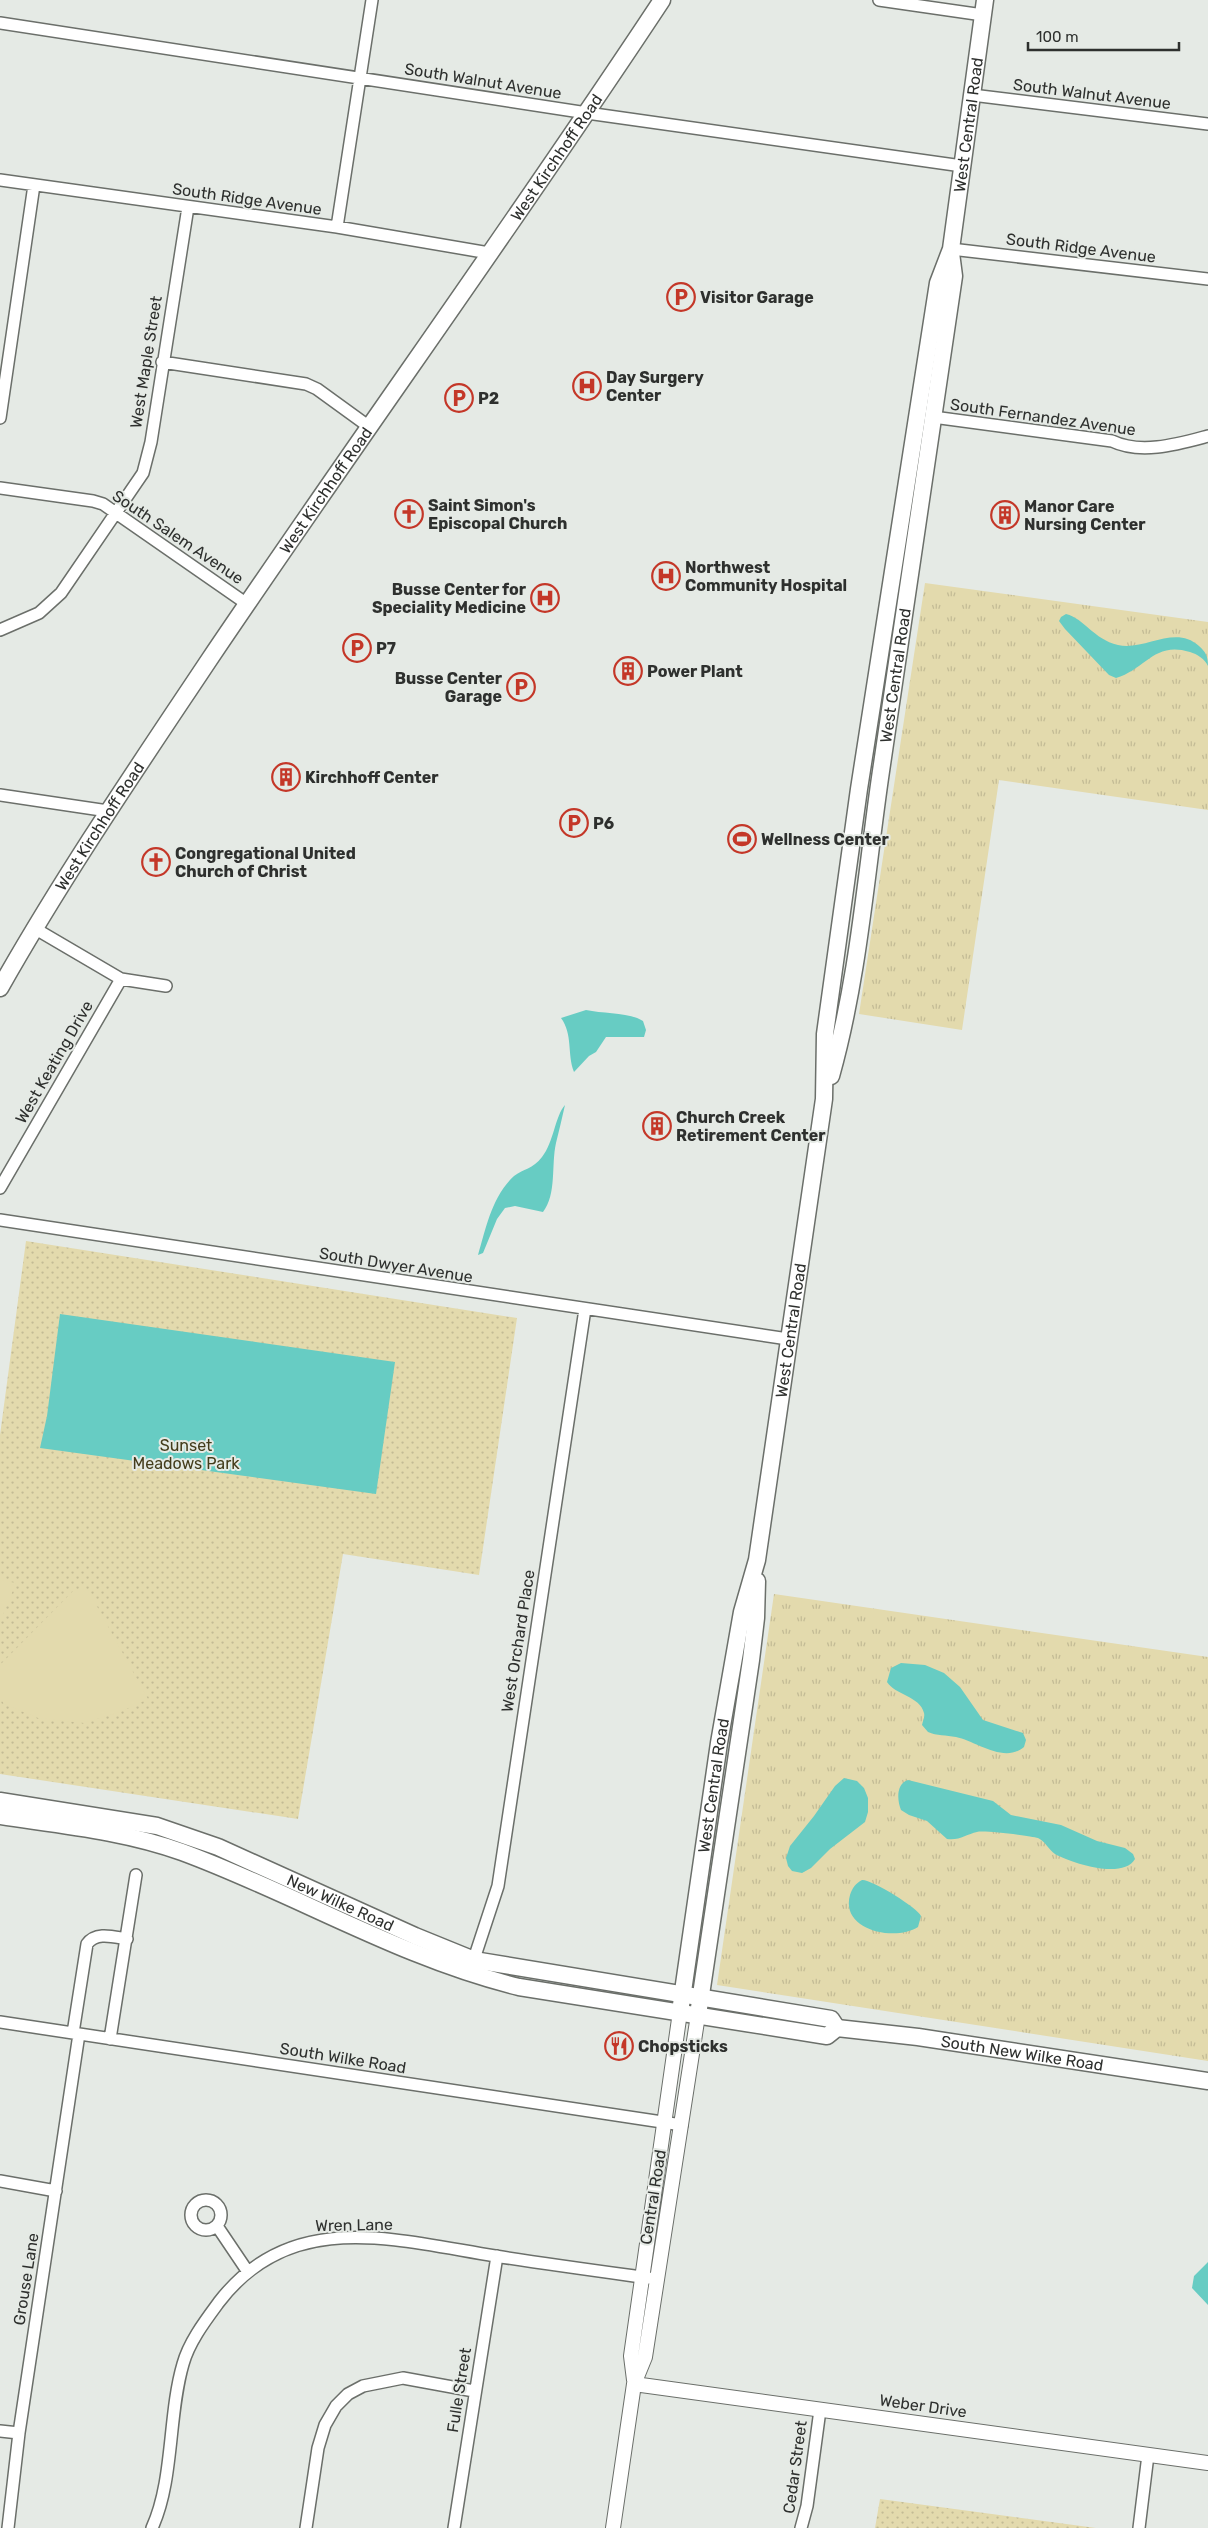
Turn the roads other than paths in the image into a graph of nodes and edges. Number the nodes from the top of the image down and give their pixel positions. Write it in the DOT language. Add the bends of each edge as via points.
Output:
graph roads {
  1 [pos="372,0"];
  2 [pos="662,0"];
  3 [pos="879,0"];
  4 [pos="984,7"];
  5 [pos="0,23"];
  6 [pos="360,78"];
  7 [pos="972,95"];
  8 [pos="587,113"];
  9 [pos="1208,124"];
  10 [pos="962,166"];
  11 [pos="0,180"];
  12 [pos="34,185"];
  13 [pos="188,207"];
  14 [pos="338,227"];
  15 [pos="951,248"];
  16 [pos="489,253"];
  17 [pos="1208,279"];
  18 [pos="162,362"];
  19 [pos="933,417"];
  20 [pos="0,418"];
  21 [pos="368,426"];
  22 [pos="1208,436"];
  23 [pos="0,488"];
  24 [pos="115,514"];
  25 [pos="247,604"];
  26 [pos="0,630"];
  27 [pos="0,795"];
  28 [pos="108,811"];
  29 [pos="34,928"];
  30 [pos="121,979"];
  31 [pos="166,986"];
  32 [pos="0,988"];
  33 [pos="824,1099"];
  34 [pos="0,1188"];
  35 [pos="0,1220"];
  36 [pos="585,1309"];
  37 [pos="788,1339"];
  38 [pos="757,1560"];
  39 [pos="0,1802"];
  40 [pos="0,1816"];
  41 [pos="136,1875"];
  42 [pos="127,1939"];
  43 [pos="471,1967"];
  44 [pos="682,1995"];
  45 [pos="701,1998"];
  46 [pos="680,2012"];
  47 [pos="698,2015"];
  48 [pos="0,2022"];
  49 [pos="837,2028"];
  50 [pos="76,2034"];
  51 [pos="110,2039"];
  52 [pos="1208,2081"];
  53 [pos="664,2122"];
  54 [pos="682,2125"];
  55 [pos="0,2181"];
  56 [pos="56,2190"];
  57 [pos="217,2226"];
  58 [pos="497,2256"];
  59 [pos="248,2272"];
  60 [pos="643,2277"];
  61 [pos="657,2279"];
  62 [pos="634,2384"];
  63 [pos="474,2391"];
  64 [pos="820,2410"];
  65 [pos="0,2430"];
  66 [pos="19,2433"];
  67 [pos="1148,2455"];
  68 [pos="1208,2463"];
  69 [pos="8,2528"];
  70 [pos="152,2528"];
  71 [pos="306,2528"];
  72 [pos="454,2528"];
  73 [pos="613,2528"];
  74 [pos="800,2528"];
  75 [pos="1139,2528"];
  1 -- 6 [label="street"];
  2 -- 8 [label="main road, West Kirchhoff Road"];
  3 -- 4 [label="street"];
  4 -- 7 [label="main road, West Central Road"];
  5 -- 6 [label="street, South Walnut Avenue"];
  6 -- 8 [label="street, South Walnut Avenue"];
  6 -- 14 [label="street"];
  7 -- 9 [label="street, South Walnut Avenue"];
  7 -- 10 [label="main road, West Central Road"];
  8 -- 10 [label="street, South Walnut Avenue"];
  8 -- 16 [label="main road, West Kirchhoff Road"];
  10 -- 15 [label="main road, West Central Road"];
  11 -- 12 [label="street, South Ridge Avenue"];
  12 -- 13 [label="street, South Ridge Avenue"];
  12 -- 20 [label="street"];
  13 -- 14 [label="street, South Ridge Avenue"];
  13 -- 18 [label="street, West Maple Street"];
  14 -- 16 [label="street, South Ridge Avenue"];
  15 -- 17 [label="street, South Ridge Avenue"];
  15 -- 19 [label="main road, West Central Road" via="954,276"];
  15 -- 33 [label="main road, West Central Road" via="938,283 876,671 826,1034"];
  16 -- 21 [label="main road, West Kirchhoff Road"];
  18 -- 21 [label="street" via="306,384"];
  18 -- 24 [label="street, West Maple Street" via="143,473"];
  19 -- 22 [label="street, South Fernandez Avenue" via="1143,448"];
  19 -- 33 [label="main road, West Central Road" via="855,966 842,1036"];
  21 -- 25 [label="main road, West Kirchhoff Road"];
  23 -- 24 [label="street, South Salem Avenue" via="92,501"];
  24 -- 25 [label="street, South Salem Avenue"];
  24 -- 26 [label="street, West Maple Street" via="61,593 39,613"];
  25 -- 28 [label="main road, West Kirchhoff Road"];
  27 -- 28 [label="street"];
  28 -- 29 [label="main road, West Kirchhoff Road"];
  29 -- 30 [label="street"];
  29 -- 32 [label="main road, West Kirchhoff Road"];
  30 -- 31 [label="street"];
  30 -- 34 [label="street, West Keating Drive"];
  33 -- 37 [label="main road, West Central Road"];
  35 -- 36 [label="street, South Dwyer Avenue"];
  36 -- 37 [label="street, South Dwyer Avenue"];
  36 -- 43 [label="street, West Orchard Place" via="498,1886"];
  37 -- 38 [label="main road, West Central Road"];
  38 -- 44 [label="main road, West Central Road" via="742,1612 719,1743"];
  38 -- 45 [label="main road, West Central Road" via="756,1618"];
  39 -- 43 [label="main road, New Wilke Road" via="158,1826 218,1847 415,1936"];
  40 -- 43 [label="main road, New Wilke Road" via="124,1836 181,1852 409,1951"];
  41 -- 42 [label="street"];
  42 -- 50 [label="street, Grouse Lane" via="102,1935 90,1939 87,1944"];
  42 -- 51 [label="street"];
  43 -- 44 [label="main road, New Wilke Road"];
  43 -- 46 [label="main road, New Wilke Road" via="519,1987"];
  44 -- 45 [label="main road, South New Wilke Road"];
  44 -- 46 [label="main road, West Central Road"];
  45 -- 47 [label="main road, West Central Road"];
  45 -- 49 [label="main road, South New Wilke Road" via="831,2018"];
  46 -- 47 [label="main road, South New Wilke Road"];
  46 -- 53 [label="street, Central Road"];
  47 -- 49 [label="main road, South New Wilke Road" via="827,2036"];
  47 -- 54 [label="street, Central Road"];
  48 -- 50 [label="street, South Wilke Road"];
  49 -- 52 [label="main road, South New Wilke Road" via="918,2037"];
  50 -- 51 [label="street, South Wilke Road"];
  50 -- 56 [label="street, Grouse Lane"];
  51 -- 53 [label="street, South Wilke Road"];
  53 -- 54 [label="street, South Wilke Road"];
  53 -- 60 [label="street, Central Road"];
  54 -- 61 [label="street, Central Road"];
  55 -- 56 [label="street"];
  56 -- 66 [label="street, Grouse Lane"];
  57 -- 59 [label="street"];
  58 -- 59 [label="street, Wren Lane" via="400,2240 317,2240 294,2245"];
  58 -- 60 [label="street, Wren Lane"];
  58 -- 63 [label="street, Fulle Street"];
  59 -- 70 [label="street, Wren Lane" via="216,2306 197,2333 183,2364 161,2498"];
  60 -- 61 [label="street, Wren Lane"];
  60 -- 62 [label="street, Central Road" via="632,2356"];
  61 -- 62 [label="street, Central Road" via="645,2357"];
  62 -- 64 [label="street, Weber Drive"];
  62 -- 73 [label="street, Central Road"];
  63 -- 71 [label="street" via="403,2378 363,2386 348,2394 325,2425 318,2448"];
  63 -- 72 [label="street, Fulle Street"];
  64 -- 67 [label="street, Weber Drive"];
  64 -- 74 [label="street, Cedar Street" via="807,2506"];
  65 -- 66 [label="street"];
  66 -- 69 [label="street, Grouse Lane"];
  67 -- 68 [label="street, Weber Drive"];
  67 -- 75 [label="street"];
}
